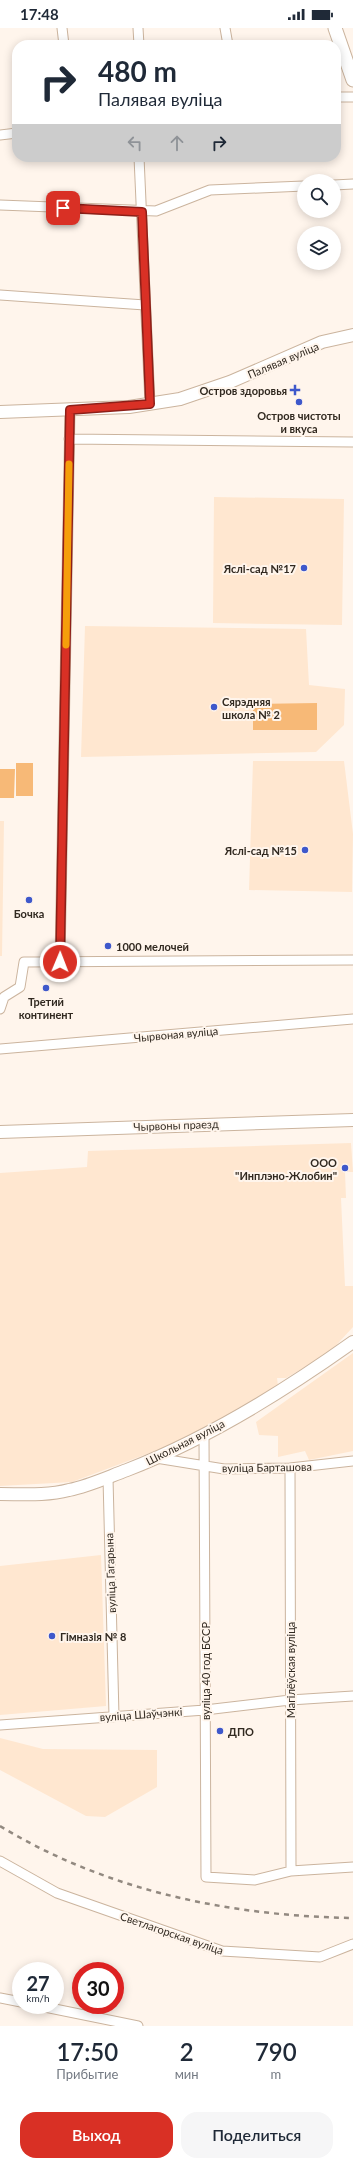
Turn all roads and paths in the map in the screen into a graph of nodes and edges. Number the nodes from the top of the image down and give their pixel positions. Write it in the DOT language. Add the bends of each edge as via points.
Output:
graph roads {
  1 [pos="62,28"];
  2 [pos="138,28"];
  3 [pos="224,28"];
  4 [pos="335,28"];
  5 [pos="63,40"];
  6 [pos="139,40"];
  7 [pos="227,40"];
  8 [pos="339,40"];
  9 [pos="341,45"];
  10 [pos="353,80"];
  11 [pos="353,96"];
  12 [pos="341,97"];
  13 [pos="12,134"];
  14 [pos="0,135"];
  15 [pos="139,162"];
  16 [pos="353,184"];
  17 [pos="341,185"];
  18 [pos="297,186"];
  19 [pos="0,205"];
  20 [pos="142,212"];
  21 [pos="0,295"];
  22 [pos="145,305"];
  23 [pos="353,335"];
  24 [pos="150,404"];
  25 [pos="70,410"];
  26 [pos="0,412"];
  27 [pos="70,439"];
  28 [pos="353,442"];
  29 [pos="353,960"];
  30 [pos="60,962"];
  31 [pos="0,1009"];
  32 [pos="353,1019"];
  33 [pos="0,1049"];
  34 [pos="353,1120"];
  35 [pos="0,1132"];
  36 [pos="353,1342"];
  37 [pos="204,1435"];
  38 [pos="156,1458"];
  39 [pos="353,1461"];
  40 [pos="204,1466"];
  41 [pos="290,1468"];
  42 [pos="108,1478"];
  43 [pos="0,1494"];
  44 [pos="353,1696"];
  45 [pos="290,1700"];
  46 [pos="205,1710"];
  47 [pos="114,1716"];
  48 [pos="0,1725"];
  49 [pos="0,1861"];
  50 [pos="353,1867"];
  51 [pos="291,1871"];
  52 [pos="353,1944"];
  53 [pos="0,1998"];
  54 [pos="12,2000"];
  55 [pos="64,2011"];
  56 [pos="138,2026"];
  1 -- 5 [label="street"];
  2 -- 6 [label="street"];
  3 -- 7 [label="street"];
  4 -- 8 [label="main road"];
  9 -- 10 [label="main road"];
  11 -- 12 [label="street"];
  13 -- 14 [label="street"];
  15 -- 20 [label="street"];
  16 -- 17 [label="street"];
  18 -- 20 [label="street" via="210,190 156,211"];
  19 -- 20 [label="street"];
  20 -- 22 [label="street"];
  21 -- 22 [label="street"];
  22 -- 24 [label="street"];
  23 -- 24 [label="street, Палявая вуліца" via="322,342 208,390 180,399"];
  24 -- 25 [label="street, Палявая вуліца"];
  25 -- 26 [label="street, Палявая вуліца"];
  25 -- 27 [label="street"];
  27 -- 28 [label="street"];
  27 -- 30 [label="street"];
  29 -- 30 [label="street"];
  30 -- 31 [label="street" via="24,962 20,987 4,997"];
  32 -- 33 [label="street, Чырвоная вуліца"];
  34 -- 35 [label="street, Чырвоны праезд"];
  36 -- 37 [label="street, Школьная вуліца" via="293,1383"];
  37 -- 38 [label="street, Школьная вуліца"];
  37 -- 40 [label="street, вуліца 40 год БССР"];
  38 -- 40 [label="street, вуліца Барташова"];
  38 -- 42 [label="street, Школьная вуліца"];
  39 -- 41 [label="street, вуліца Барташова"];
  40 -- 41 [label="street, вуліца Барташова" via="224,1469"];
  40 -- 46 [label="street, вуліца 40 год БССР"];
  41 -- 45 [label="street, Магілёўская вуліца"];
  42 -- 43 [label="street, Школьная вуліца" via="70,1490 46,1494"];
  42 -- 47 [label="street, вуліца Гагарына"];
  44 -- 45 [label="street, вуліца Шаўчэнкі"];
  45 -- 46 [label="street, вуліца Шаўчэнкі"];
  45 -- 51 [label="street, Магілёўская вуліца"];
  46 -- 47 [label="street, вуліца Шаўчэнкі"];
  46 -- 51 [label="street, вуліца 40 год БССР" via="206,1877 255,1880"];
  47 -- 48 [label="street, вуліца Шаўчэнкі"];
  49 -- 52 [label="street, Светлагорская вуліца" via="58,1892 222,1951 320,1957"];
  50 -- 51 [label="street"];
  53 -- 54 [label="street"];
  55 -- 56 [label="street"];
}
